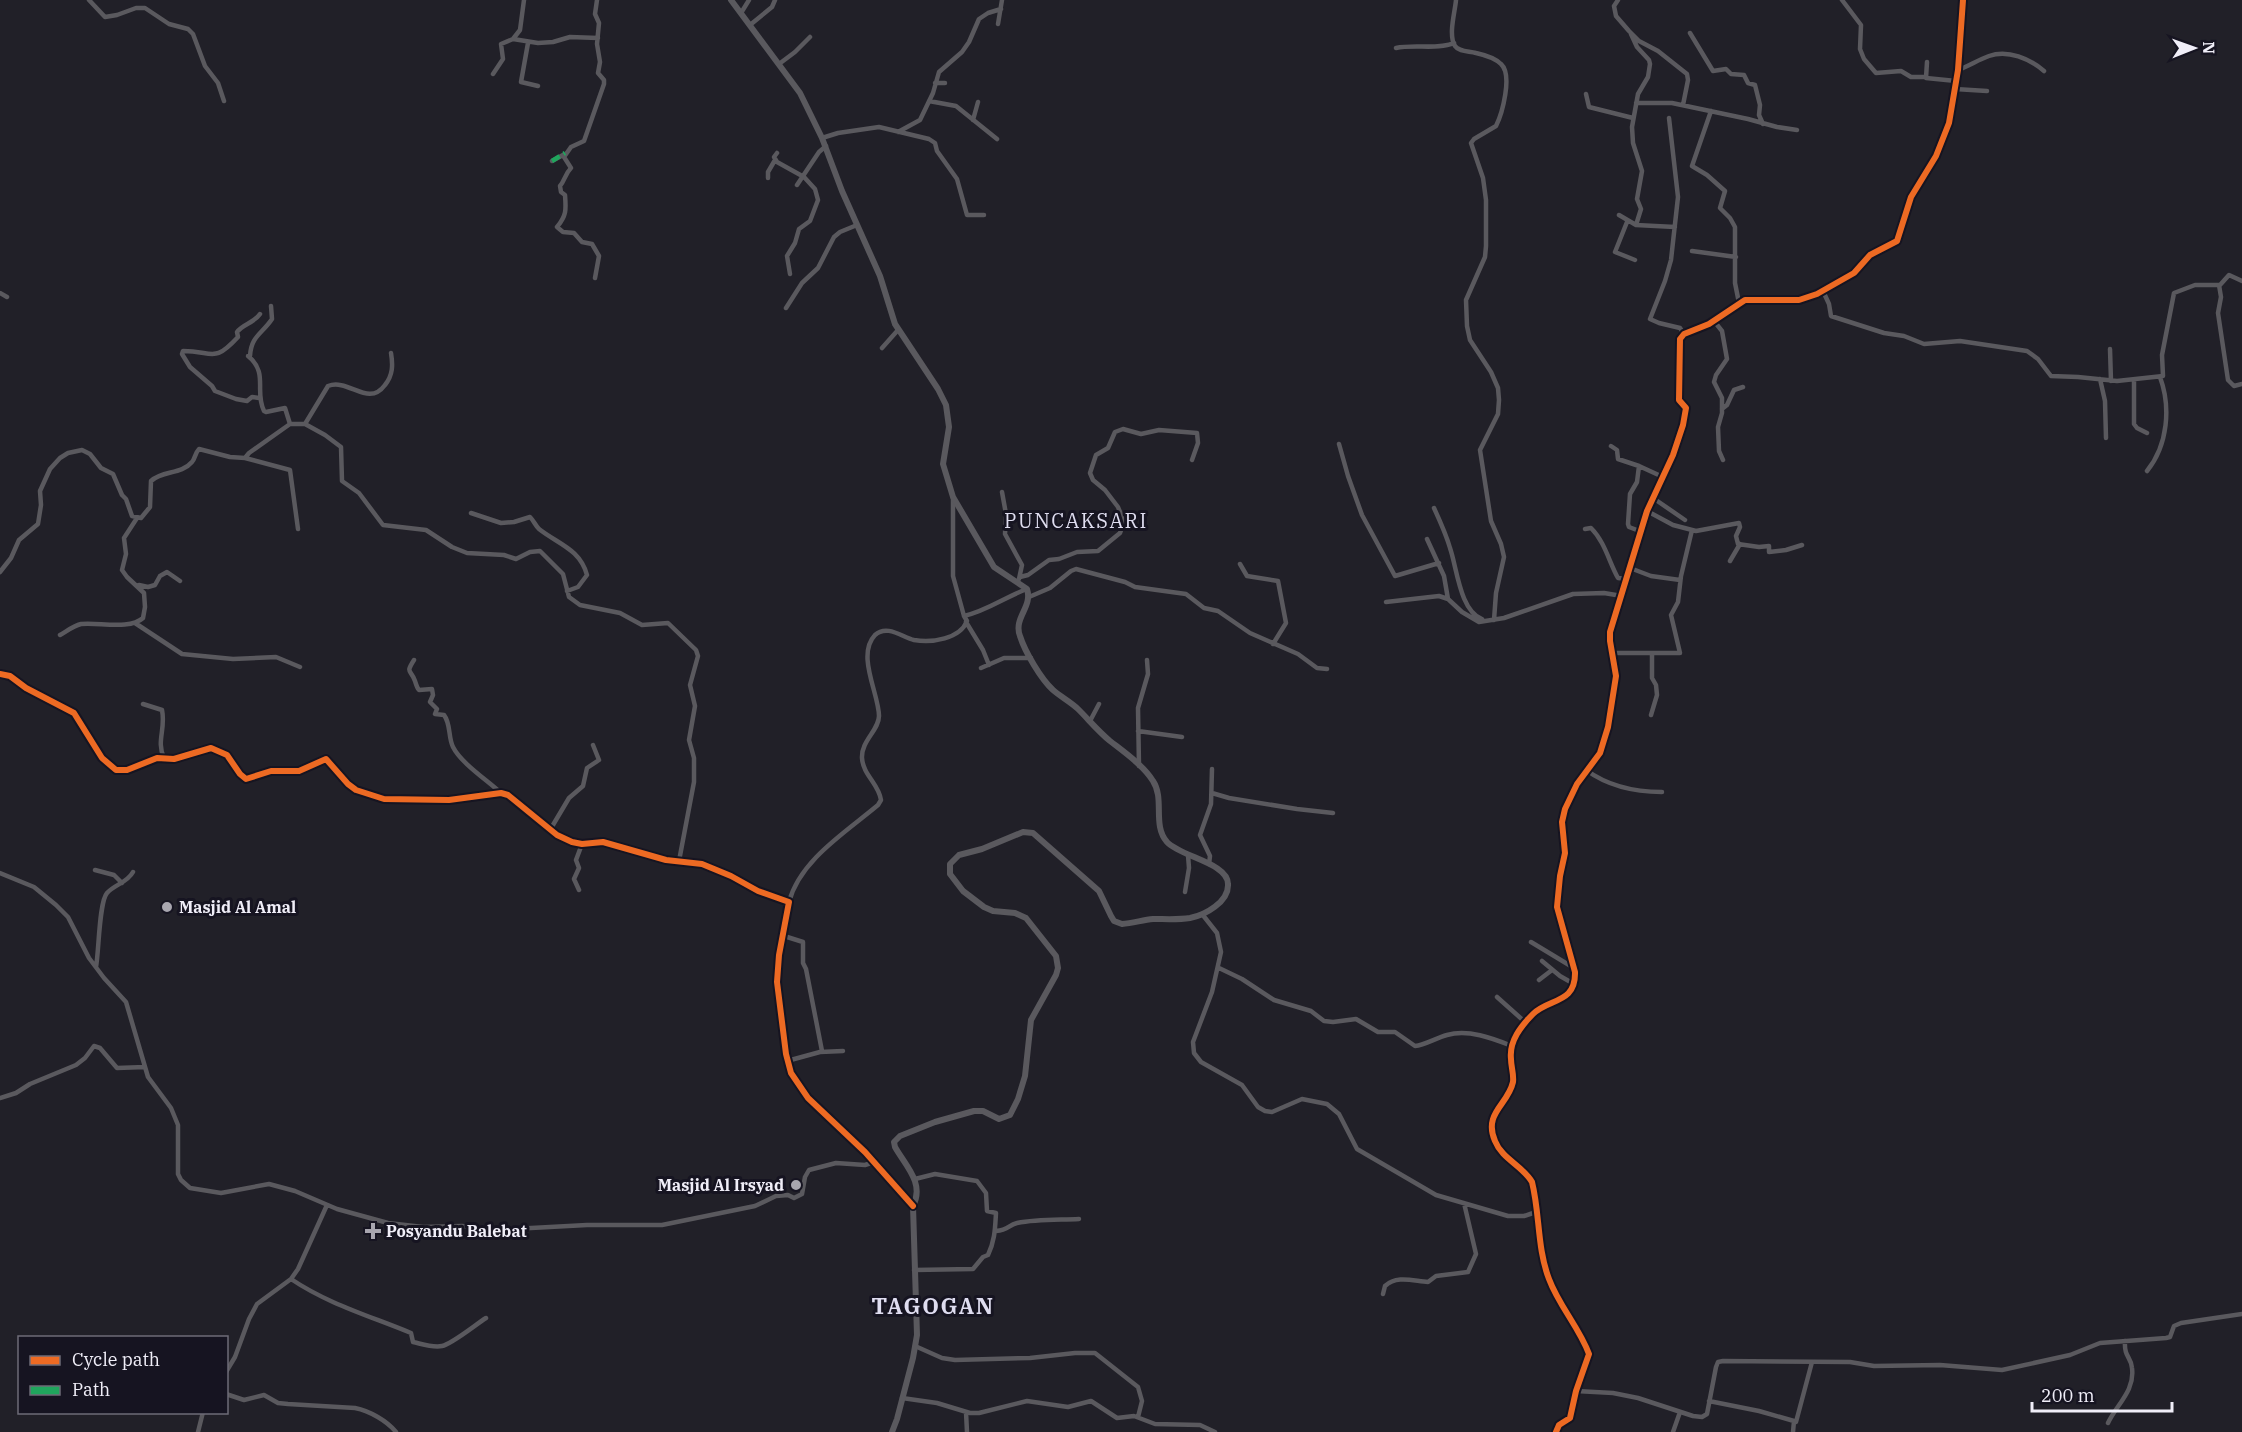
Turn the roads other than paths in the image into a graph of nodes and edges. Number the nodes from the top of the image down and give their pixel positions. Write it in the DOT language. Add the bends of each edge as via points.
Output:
graph roads {
  1 [pos="89,0"];
  2 [pos="524,0"];
  3 [pos="597,0"];
  4 [pos="731,0"];
  5 [pos="749,0"];
  6 [pos="775,0"];
  7 [pos="1002,0"];
  8 [pos="1456,0"];
  9 [pos="1618,0"];
  10 [pos="1842,0"];
  11 [pos="1963,0"];
  12 [pos="1001,9"];
  13 [pos="741,13"];
  14 [pos="998,24"];
  15 [pos="750,25"];
  16 [pos="1690,33"];
  17 [pos="1632,34"];
  18 [pos="810,36"];
  19 [pos="598,38"];
  20 [pos="513,39"];
  21 [pos="528,43"];
  22 [pos="1454,44"];
  23 [pos="1396,48"];
  24 [pos="1927,62"];
  25 [pos="779,64"];
  26 [pos="1958,70"];
  27 [pos="2044,70"];
  28 [pos="493,74"];
  29 [pos="1925,78"];
  30 [pos="1956,81"];
  31 [pos="935,83"];
  32 [pos="945,83"];
  33 [pos="538,86"];
  34 [pos="1954,89"];
  35 [pos="1986,91"];
  36 [pos="1586,94"];
  37 [pos="929,100"];
  38 [pos="224,101"];
  39 [pos="978,102"];
  40 [pos="1636,103"];
  41 [pos="1683,105"];
  42 [pos="1711,111"];
  43 [pos="1633,118"];
  44 [pos="1668,118"];
  45 [pos="974,120"];
  46 [pos="1763,124"];
  47 [pos="1797,130"];
  48 [pos="898,132"];
  49 [pos="822,138"];
  50 [pos="997,139"];
  51 [pos="826,146"];
  52 [pos="565,153"];
  53 [pos="777,153"];
  54 [pos="776,160"];
  55 [pos="552,161"];
  56 [pos="804,177"];
  57 [pos="768,178"];
  58 [pos="797,185"];
  59 [pos="984,215"];
  60 [pos="1619,215"];
  61 [pos="1627,222"];
  62 [pos="857,225"];
  63 [pos="1636,225"];
  64 [pos="1675,227"];
  65 [pos="1692,251"];
  66 [pos="1736,257"];
  67 [pos="1635,260"];
  68 [pos="789,274"];
  69 [pos="596,278"];
  70 [pos="2242,281"];
  71 [pos="2220,285"];
  72 [pos="1823,291"];
  73 [pos="0,293"];
  74 [pos="7,297"];
  75 [pos="1739,303"];
  76 [pos="271,306"];
  77 [pos="786,308"];
  78 [pos="260,314"];
  79 [pos="1714,321"];
  80 [pos="898,330"];
  81 [pos="1684,334"];
  82 [pos="882,348"];
  83 [pos="2110,349"];
  84 [pos="391,353"];
  85 [pos="2160,377"];
  86 [pos="2100,379"];
  87 [pos="2134,380"];
  88 [pos="2111,381"];
  89 [pos="2242,384"];
  90 [pos="1743,387"];
  91 [pos="259,398"];
  92 [pos="1722,409"];
  93 [pos="290,424"];
  94 [pos="305,424"];
  95 [pos="2147,433"];
  96 [pos="2106,438"];
  97 [pos="1339,444"];
  98 [pos="1611,446"];
  99 [pos="245,458"];
  100 [pos="1192,460"];
  101 [pos="1723,460"];
  102 [pos="1639,466"];
  103 [pos="2147,471"];
  104 [pos="1664,477"];
  105 [pos="1002,492"];
  106 [pos="953,497"];
  107 [pos="1653,498"];
  108 [pos="1434,508"];
  109 [pos="1647,511"];
  110 [pos="471,513"];
  111 [pos="137,518"];
  112 [pos="1685,520"];
  113 [pos="298,529"];
  114 [pos="1585,529"];
  115 [pos="1692,530"];
  116 [pos="1642,532"];
  117 [pos="1427,539"];
  118 [pos="1740,544"];
  119 [pos="1802,545"];
  120 [pos="1730,561"];
  121 [pos="1439,563"];
  122 [pos="1240,564"];
  123 [pos="1630,568"];
  124 [pos="0,572"];
  125 [pos="1019,579"];
  126 [pos="1627,579"];
  127 [pos="1680,580"];
  128 [pos="180,581"];
  129 [pos="137,585"];
  130 [pos="1027,589"];
  131 [pos="567,591"];
  132 [pos="1622,596"];
  133 [pos="1029,597"];
  134 [pos="1448,599"];
  135 [pos="1386,602"];
  136 [pos="964,616"];
  137 [pos="1491,621"];
  138 [pos="966,622"];
  139 [pos="135,623"];
  140 [pos="60,635"];
  141 [pos="1274,644"];
  142 [pos="1612,653"];
  143 [pos="1652,653"];
  144 [pos="1031,658"];
  145 [pos="414,660"];
  146 [pos="1147,660"];
  147 [pos="989,665"];
  148 [pos="300,667"];
  149 [pos="981,668"];
  150 [pos="1327,669"];
  151 [pos="0,674"];
  152 [pos="143,704"];
  153 [pos="1099,704"];
  154 [pos="1651,715"];
  155 [pos="1090,721"];
  156 [pos="1138,731"];
  157 [pos="1182,737"];
  158 [pos="593,745"];
  159 [pos="165,758"];
  160 [pos="1139,766"];
  161 [pos="1212,769"];
  162 [pos="1586,770"];
  163 [pos="1662,792"];
  164 [pos="501,793"];
  165 [pos="1212,793"];
  166 [pos="1333,813"];
  167 [pos="550,830"];
  168 [pos="582,844"];
  169 [pos="1188,855"];
  170 [pos="679,861"];
  171 [pos="1209,864"];
  172 [pos="95,870"];
  173 [pos="0,873"];
  174 [pos="133,873"];
  175 [pos="122,883"];
  176 [pos="579,890"];
  177 [pos="1185,892"];
  178 [pos="789,902"];
  179 [pos="1201,913"];
  180 [pos="783,936"];
  181 [pos="1531,942"];
  182 [pos="1542,961"];
  183 [pos="96,967"];
  184 [pos="1219,968"];
  185 [pos="1574,968"];
  186 [pos="1552,970"];
  187 [pos="1539,980"];
  188 [pos="1574,984"];
  189 [pos="1497,997"];
  190 [pos="1526,1022"];
  191 [pos="1512,1046"];
  192 [pos="843,1051"];
  193 [pos="822,1052"];
  194 [pos="787,1061"];
  195 [pos="145,1067"];
  196 [pos="0,1098"];
  197 [pos="874,1162"];
  198 [pos="915,1179"];
  199 [pos="1464,1203"];
  200 [pos="327,1205"];
  201 [pos="913,1206"];
  202 [pos="1536,1212"];
  203 [pos="1079,1219"];
  204 [pos="996,1232"];
  205 [pos="914,1270"];
  206 [pos="291,1279"];
  207 [pos="1383,1294"];
  208 [pos="2242,1314"];
  209 [pos="486,1318"];
  210 [pos="2125,1341"];
  211 [pos="915,1346"];
  212 [pos="1812,1362"];
  213 [pos="228,1369"];
  214 [pos="1576,1391"];
  215 [pos="228,1395"];
  216 [pos="902,1398"];
  217 [pos="1709,1401"];
  218 [pos="966,1412"];
  219 [pos="1680,1412"];
  220 [pos="203,1414"];
  221 [pos="1138,1417"];
  222 [pos="1796,1422"];
  223 [pos="2108,1423"];
  224 [pos="1176,1425"];
  225 [pos="198,1432"];
  226 [pos="396,1432"];
  227 [pos="892,1432"];
  228 [pos="967,1432"];
  229 [pos="1176,1432"];
  230 [pos="1215,1432"];
  231 [pos="1556,1432"];
  232 [pos="1673,1432"];
  233 [pos="1793,1432"];
  1 -- 38 [label="street" via="105,17 145,8 169,24 188,29 205,66 218,82"];
  2 -- 20 [label="street" via="520,30"];
  3 -- 19 [label="street"];
  4 -- 13 [label="main road"];
  5 -- 13 [label="street"];
  6 -- 15 [label="street"];
  7 -- 12 [label="street"];
  8 -- 22 [label="street"];
  9 -- 17 [label="street" via="1614,6 1616,16"];
  10 -- 29 [label="street" via="1861,25 1860,49 1876,73 1901,71"];
  11 -- 26 [label="street"];
  12 -- 14 [label="street"];
  12 -- 31 [label="street" via="979,19 969,42 941,69"];
  13 -- 15 [label="main road"];
  15 -- 25 [label="main road"];
  16 -- 46 [label="street" via="1713,71 1726,69 1731,74 1744,75 1748,83 1754,84"];
  17 -- 40 [label="street" via="1650,64"];
  17 -- 41 [label="street" via="1687,74"];
  18 -- 25 [label="street"];
  19 -- 21 [label="street"];
  19 -- 52 [label="street" via="598,73 604,80 603,90 584,141"];
  20 -- 21 [label="street"];
  20 -- 28 [label="street" via="501,44 502,59"];
  21 -- 33 [label="street" via="521,82"];
  22 -- 23 [label="street"];
  22 -- 137 [label="street" via="1496,60 1504,67 1506,81 1497,124 1471,143 1483,178 1486,246 1466,300 1467,334 1491,372 1499,400 1498,414 1480,450 1491,521 1504,557"];
  24 -- 29 [label="street"];
  25 -- 49 [label="main road" via="800,93"];
  26 -- 27 [label="street" via="2001,54 2021,57"];
  26 -- 30 [label="street"];
  29 -- 30 [label="street"];
  30 -- 34 [label="street"];
  31 -- 32 [label="street"];
  31 -- 37 [label="street"];
  34 -- 35 [label="street"];
  34 -- 72 [label="street" via="1946,133 1911,197 1897,241 1870,255 1854,273"];
  36 -- 43 [label="street" via="1589,107"];
  37 -- 45 [label="street" via="956,106"];
  37 -- 48 [label="street" via="920,120"];
  39 -- 45 [label="street"];
  40 -- 41 [label="street"];
  40 -- 43 [label="street"];
  41 -- 42 [label="street"];
  42 -- 46 [label="street"];
  42 -- 66 [label="street" via="1692,166 1725,191 1720,208 1734,225"];
  43 -- 63 [label="street" via="1633,143 1642,171 1637,199 1641,209"];
  44 -- 64 [label="street" via="1678,186"];
  45 -- 50 [label="street"];
  46 -- 47 [label="street"];
  48 -- 49 [label="street" via="873,127"];
  48 -- 59 [label="street" via="935,143 936,151 957,179 967,215"];
  49 -- 51 [label="main road"];
  51 -- 56 [label="street"];
  51 -- 62 [label="main road"];
  52 -- 55 [label="street"];
  52 -- 69 [label="street" via="564,159 571,168 560,189 568,208 557,227 592,244 599,256"];
  53 -- 54 [label="street"];
  54 -- 56 [label="street"];
  54 -- 57 [label="street"];
  56 -- 58 [label="street"];
  56 -- 68 [label="street" via="815,189 818,200 787,256"];
  60 -- 61 [label="street"];
  61 -- 63 [label="street"];
  61 -- 67 [label="street" via="1615,252"];
  62 -- 77 [label="street" via="834,237 818,268 802,283"];
  62 -- 80 [label="main road"];
  63 -- 64 [label="street"];
  64 -- 81 [label="street" via="1665,281 1650,317 1652,321 1680,328"];
  65 -- 66 [label="street"];
  66 -- 75 [label="street"];
  70 -- 71 [label="street" via="2229,275"];
  71 -- 85 [label="street" via="2195,285 2174,293 2163,350 2164,373"];
  71 -- 89 [label="street" via="2218,313 2228,380 2234,386"];
  72 -- 75 [label="street" via="1799,300"];
  72 -- 86 [label="street" via="1830,315 1838,319 1924,344 1960,341 2027,351 2051,376"];
  73 -- 74 [label="street"];
  75 -- 79 [label="street"];
  76 -- 91 [label="street" via="272,319 250,345 248,356 257,365 262,388"];
  78 -- 91 [label="street" via="237,332 238,337 222,353 182,354 216,391 236,399"];
  79 -- 81 [label="street"];
  79 -- 92 [label="street" via="1722,332 1727,359 1714,378"];
  80 -- 82 [label="street"];
  80 -- 106 [label="main road" via="946,405 949,427 943,464"];
  81 -- 104 [label="street" via="1678,362 1679,400 1686,408 1685,416"];
  83 -- 88 [label="street"];
  84 -- 94 [label="street" via="392,373 383,388 366,395 342,384 328,387"];
  85 -- 87 [label="street"];
  85 -- 103 [label="street" via="2164,432 2159,451"];
  86 -- 88 [label="street"];
  86 -- 96 [label="street"];
  87 -- 88 [label="street"];
  87 -- 95 [label="street" via="2134,424"];
  90 -- 92 [label="street" via="1734,390"];
  91 -- 93 [label="street" via="264,412 286,409"];
  92 -- 101 [label="street" via="1718,427"];
  93 -- 94 [label="street"];
  93 -- 99 [label="street"];
  94 -- 131 [label="street" via="339,445 342,481 359,493 383,525 426,530 467,554 516,559 540,551 563,574"];
  97 -- 121 [label="street" via="1362,515 1395,576"];
  98 -- 102 [label="street" via="1617,450 1618,459"];
  99 -- 111 [label="street" via="199,449 191,463 180,471 159,475 151,481 150,507"];
  99 -- 113 [label="street" via="290,470"];
  100 -- 125 [label="street" via="1197,434 1159,430 1141,434 1123,429 1115,432 1108,448 1096,455 1090,473 1118,507 1124,522 1120,533 1098,551 1049,560"];
  102 -- 104 [label="street"];
  102 -- 116 [label="street" via="1630,494 1628,524"];
  104 -- 107 [label="street"];
  105 -- 125 [label="street" via="1005,534 1022,565"];
  106 -- 125 [label="main road" via="994,567"];
  106 -- 136 [label="street" via="953,576"];
  107 -- 109 [label="street"];
  107 -- 112 [label="street"];
  108 -- 137 [label="street" via="1466,602 1475,616"];
  109 -- 115 [label="street"];
  109 -- 116 [label="street"];
  110 -- 131 [label="street" via="500,523 530,517 539,529 565,544 580,559 587,575 579,587"];
  111 -- 124 [label="street" via="132,516 113,474 82,450 68,453 53,465 44,480 38,524 19,540"];
  111 -- 129 [label="street" via="124,538 126,554 122,568"];
  114 -- 126 [label="street" via="1594,531 1618,578"];
  115 -- 118 [label="street" via="1738,523 1736,538"];
  115 -- 127 [label="street"];
  116 -- 123 [label="street"];
  117 -- 121 [label="street"];
  118 -- 119 [label="street" via="1769,546 1769,552"];
  118 -- 120 [label="street"];
  121 -- 134 [label="street"];
  122 -- 141 [label="street" via="1247,576 1278,581 1286,623"];
  123 -- 126 [label="street"];
  123 -- 127 [label="street"];
  125 -- 130 [label="main road"];
  126 -- 132 [label="street"];
  127 -- 143 [label="street" via="1671,621 1680,653"];
  128 -- 129 [label="street" via="167,572 153,586"];
  129 -- 139 [label="street" via="144,593 146,607 143,618"];
  130 -- 133 [label="main road"];
  130 -- 136 [label="street"];
  131 -- 170 [label="street" via="571,599 585,607 620,613 642,625 668,623 698,652 690,685 695,702 689,740 694,782"];
  132 -- 137 [label="street" via="1573,594"];
  132 -- 142 [label="street" via="1610,632"];
  133 -- 141 [label="street" via="1079,570 1135,587 1186,594 1204,608 1218,611"];
  133 -- 144 [label="main road" via="1017,627"];
  134 -- 135 [label="street" via="1439,596"];
  134 -- 137 [label="street" via="1473,619"];
  136 -- 138 [label="street"];
  138 -- 147 [label="street"];
  138 -- 178 [label="street" via="960,631 939,639 914,640 892,631 874,636 868,658 879,718 862,758 881,800 810,864 793,888"];
  139 -- 140 [label="street" via="82,624"];
  139 -- 148 [label="street" via="182,654 276,657"];
  141 -- 150 [label="street" via="1317,668"];
  142 -- 143 [label="street"];
  142 -- 162 [label="street" via="1616,676 1608,727 1600,753"];
  143 -- 154 [label="street" via="1657,695"];
  144 -- 147 [label="street" via="1004,658"];
  144 -- 155 [label="main road" via="1046,683"];
  145 -- 164 [label="street" via="409,673 420,691 432,689 430,702 435,714 447,720 454,749"];
  146 -- 156 [label="street"];
  147 -- 149 [label="street"];
  151 -- 159 [label="street" via="74,712 113,769 122,771"];
  152 -- 159 [label="street" via="162,710 164,729 159,744"];
  153 -- 155 [label="street"];
  155 -- 160 [label="main road"];
  156 -- 157 [label="street"];
  156 -- 160 [label="street"];
  158 -- 167 [label="street" via="599,760 587,768 583,786 569,798"];
  159 -- 164 [label="street" via="215,749 227,755 246,779 271,771 300,771 326,759 356,790 384,799 449,800"];
  160 -- 169 [label="main road" via="1155,785 1166,841"];
  161 -- 165 [label="street"];
  162 -- 163 [label="street" via="1622,787"];
  162 -- 185 [label="street" via="1562,819 1565,853 1556,903"];
  164 -- 167 [label="street"];
  165 -- 166 [label="street"];
  165 -- 171 [label="street" via="1200,835 1210,856"];
  167 -- 168 [label="street"];
  168 -- 170 [label="street" via="603,842"];
  168 -- 176 [label="street" via="573,880"];
  169 -- 171 [label="main road"];
  169 -- 177 [label="street" via="1190,868"];
  170 -- 178 [label="street" via="709,867"];
  171 -- 179 [label="main road" via="1224,873 1228,887 1220,902"];
  172 -- 175 [label="street" via="114,875"];
  173 -- 183 [label="street" via="34,887 56,905 68,917"];
  174 -- 175 [label="street"];
  175 -- 183 [label="street" via="108,892 101,903"];
  178 -- 180 [label="street"];
  179 -- 184 [label="street" via="1217,933"];
  179 -- 198 [label="main road" via="1187,918 1118,923 1099,891 1033,833 955,857 949,870 959,886 984,907 1026,918 1054,951 1058,968 1031,1020 1025,1076 1010,1115 1002,1119 974,1111 896,1138 895,1147"];
  180 -- 193 [label="street" via="803,942 803,963"];
  180 -- 194 [label="street" via="777,982"];
  181 -- 185 [label="street"];
  182 -- 186 [label="street"];
  183 -- 195 [label="street" via="126,1002"];
  184 -- 191 [label="street" via="1274,1000 1311,1011 1324,1021 1356,1019 1378,1032 1395,1032 1415,1046 1462,1033"];
  184 -- 199 [label="street" via="1193,1042 1194,1053 1201,1062 1242,1085 1265,1111 1272,1112 1302,1099 1327,1104 1339,1114 1360,1152 1436,1195"];
  185 -- 188 [label="street"];
  186 -- 187 [label="street"];
  186 -- 188 [label="street"];
  188 -- 190 [label="street" via="1565,997 1538,1010"];
  189 -- 190 [label="street"];
  190 -- 191 [label="street"];
  191 -- 202 [label="street" via="1512,1085 1494,1113 1492,1131 1498,1147 1529,1178"];
  192 -- 193 [label="street"];
  193 -- 194 [label="street"];
  194 -- 197 [label="street" via="808,1098"];
  195 -- 196 [label="street" via="117,1068 94,1046 76,1065"];
  195 -- 200 [label="street" via="178,1125 178,1174 190,1188 221,1192 269,1184"];
  197 -- 200 [label="street" via="836,1163 808,1170 798,1197 776,1196 755,1206 662,1225 506,1230 423,1227 388,1223"];
  197 -- 201 [label="street"];
  198 -- 201 [label="main road" via="918,1192"];
  198 -- 204 [label="street" via="935,1174 977,1180 986,1194 987,1211 996,1213"];
  199 -- 202 [label="street" via="1498,1214 1524,1216"];
  199 -- 207 [label="street" via="1476,1254 1468,1272 1436,1276 1428,1282 1392,1281"];
  200 -- 206 [label="street"];
  201 -- 205 [label="main road"];
  202 -- 214 [label="street" via="1549,1280 1589,1354"];
  203 -- 204 [label="street" via="1024,1222"];
  204 -- 205 [label="street" via="988,1255 973,1269"];
  205 -- 211 [label="main road" via="918,1314"];
  206 -- 209 [label="street" via="339,1305 411,1333 414,1342 444,1345"];
  206 -- 213 [label="street" via="257,1304"];
  208 -- 210 [label="street" via="2181,1323 2166,1338"];
  210 -- 212 [label="street" via="2100,1343 2070,1355 2002,1370"];
  210 -- 223 [label="street" via="2125,1354 2132,1368 2129,1391"];
  211 -- 216 [label="main road"];
  211 -- 221 [label="street" via="956,1360 1095,1353 1138,1387 1142,1401"];
  212 -- 217 [label="street" via="1718,1362"];
  212 -- 222 [label="street"];
  214 -- 219 [label="street" via="1638,1398"];
  214 -- 231 [label="street" via="1570,1418"];
  215 -- 226 [label="street" via="244,1400 264,1395 278,1403 355,1408 390,1425"];
  216 -- 218 [label="street"];
  216 -- 227 [label="main road"];
  217 -- 219 [label="street" via="1705,1416"];
  217 -- 222 [label="street"];
  218 -- 221 [label="street" via="993,1411 1027,1401 1068,1407 1091,1401 1117,1418"];
  218 -- 228 [label="street"];
  219 -- 232 [label="street"];
  220 -- 225 [label="street"];
  221 -- 224 [label="street" via="1155,1424"];
  222 -- 233 [label="street"];
  224 -- 229 [label="street"];
  224 -- 230 [label="street" via="1200,1425"];
}
